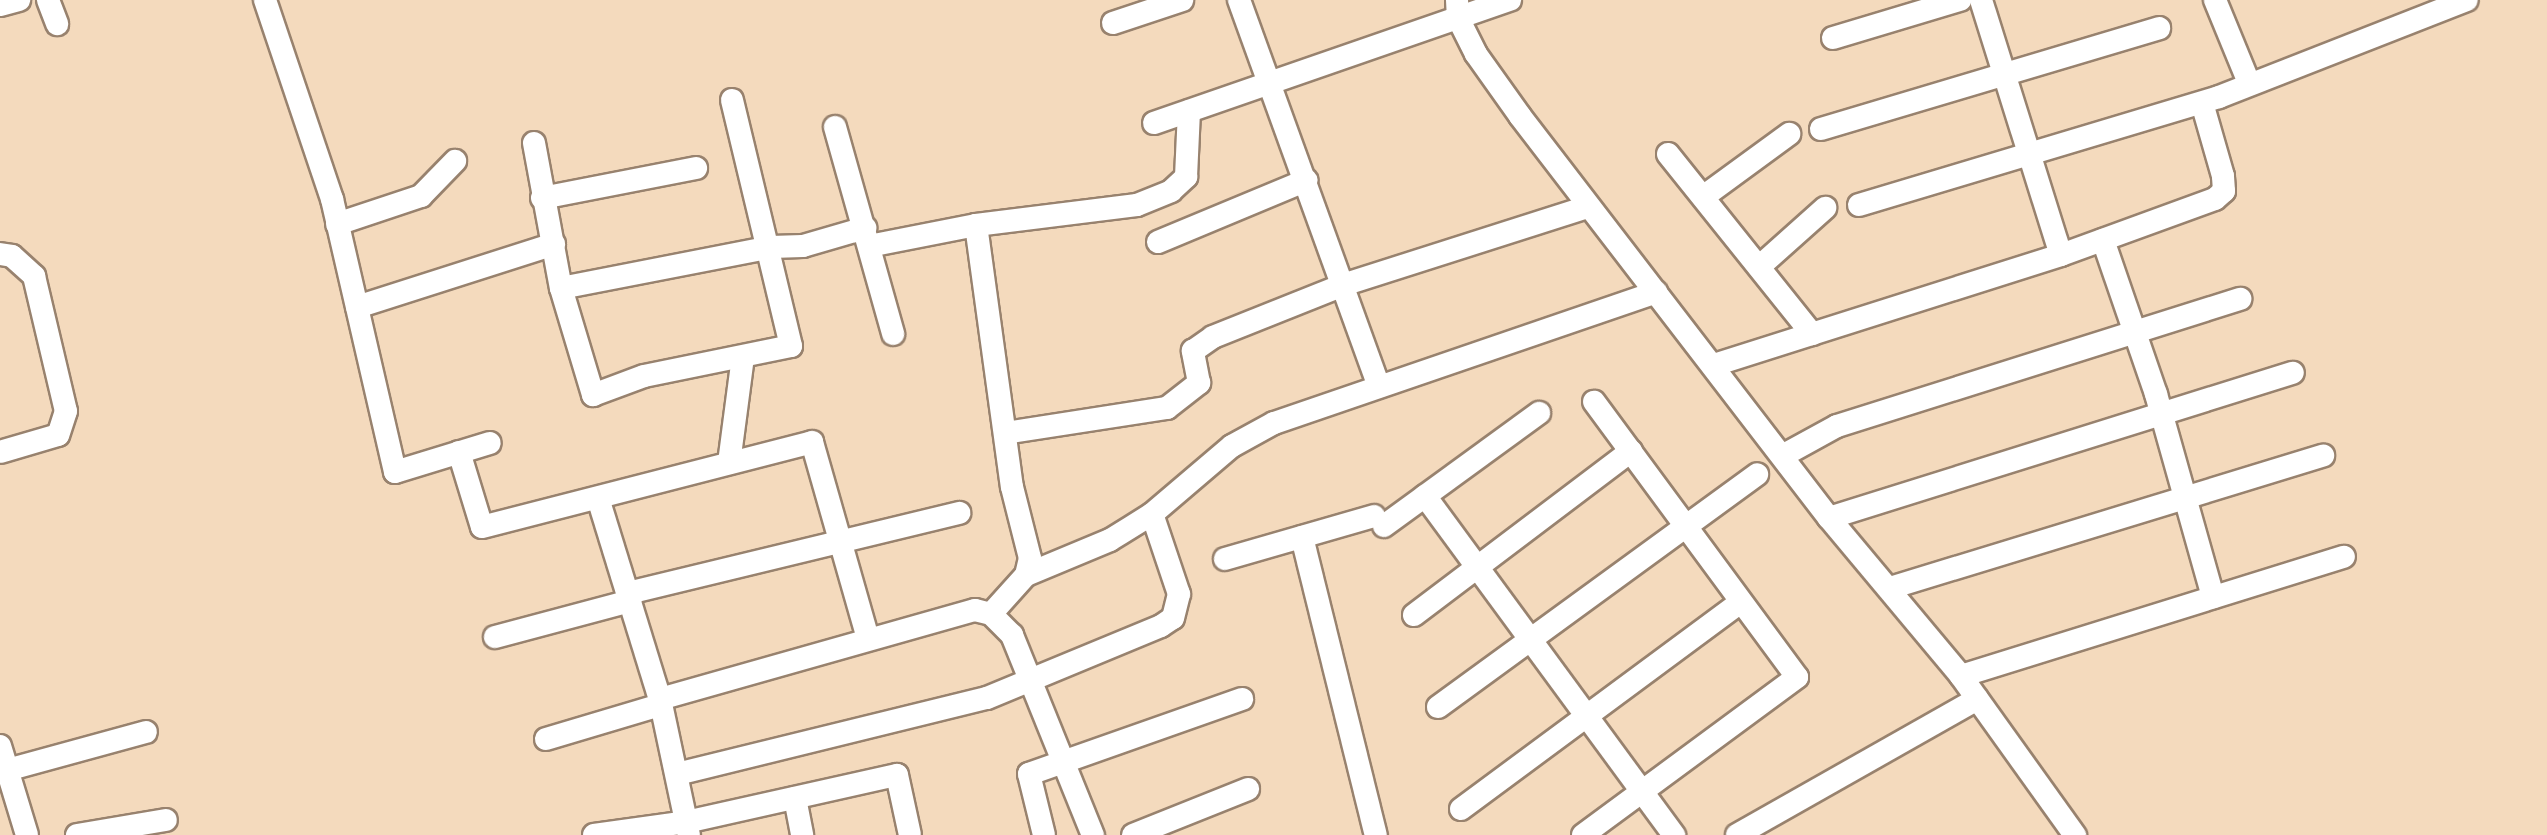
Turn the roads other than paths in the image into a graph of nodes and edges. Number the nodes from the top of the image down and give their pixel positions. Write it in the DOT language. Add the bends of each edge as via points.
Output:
graph roads {
  1 [pos="19,0"];
  2 [pos="48,0"];
  3 [pos="265,0"];
  4 [pos="1182,0"];
  5 [pos="1239,0"];
  6 [pos="1510,0"];
  7 [pos="1960,0"];
  8 [pos="1981,0"];
  9 [pos="2215,0"];
  10 [pos="2467,0"];
  11 [pos="0,5"];
  12 [pos="1457,9"];
  13 [pos="1113,23"];
  14 [pos="57,24"];
  15 [pos="2159,28"];
  16 [pos="1833,38"];
  17 [pos="2005,76"];
  18 [pos="1271,83"];
  19 [pos="2249,83"];
  20 [pos="732,100"];
  21 [pos="2202,103"];
  22 [pos="1189,111"];
  23 [pos="1154,123"];
  24 [pos="835,127"];
  25 [pos="1821,129"];
  26 [pos="1789,134"];
  27 [pos="534,143"];
  28 [pos="1668,154"];
  29 [pos="2030,157"];
  30 [pos="455,161"];
  31 [pos="696,168"];
  32 [pos="1307,180"];
  33 [pos="1703,197"];
  34 [pos="542,198"];
  35 [pos="1859,205"];
  36 [pos="1588,207"];
  37 [pos="1825,208"];
  38 [pos="337,224"];
  39 [pos="976,225"];
  40 [pos="867,237"];
  41 [pos="2103,240"];
  42 [pos="1158,242"];
  43 [pos="554,244"];
  44 [pos="771,247"];
  45 [pos="0,254"];
  46 [pos="2061,255"];
  47 [pos="1759,267"];
  48 [pos="1343,285"];
  49 [pos="561,288"];
  50 [pos="1656,292"];
  51 [pos="2241,299"];
  52 [pos="357,307"];
  53 [pos="2135,333"];
  54 [pos="893,334"];
  55 [pos="1812,334"];
  56 [pos="743,357"];
  57 [pos="1714,365"];
  58 [pos="2293,373"];
  59 [pos="1379,386"];
  60 [pos="1594,402"];
  61 [pos="1539,413"];
  62 [pos="2162,414"];
  63 [pos="1005,433"];
  64 [pos="490,443"];
  65 [pos="1631,451"];
  66 [pos="0,452"];
  67 [pos="459,452"];
  68 [pos="1784,455"];
  69 [pos="2323,456"];
  70 [pos="729,463"];
  71 [pos="1757,474"];
  72 [pos="2187,495"];
  73 [pos="1425,496"];
  74 [pos="598,498"];
  75 [pos="959,513"];
  76 [pos="1152,514"];
  77 [pos="1829,518"];
  78 [pos="1685,525"];
  79 [pos="1302,537"];
  80 [pos="839,539"];
  81 [pos="2344,557"];
  82 [pos="1225,559"];
  83 [pos="1476,567"];
  84 [pos="1026,575"];
  85 [pos="1890,588"];
  86 [pos="629,597"];
  87 [pos="2213,597"];
  88 [pos="1741,602"];
  89 [pos="991,614"];
  90 [pos="1414,615"];
  91 [pos="495,637"];
  92 [pos="868,639"];
  93 [pos="1530,639"];
  94 [pos="1961,676"];
  95 [pos="1029,678"];
  96 [pos="1242,699"];
  97 [pos="1977,699"];
  98 [pos="660,702"];
  99 [pos="1438,707"];
  100 [pos="1587,716"];
  101 [pos="146,732"];
  102 [pos="546,739"];
  103 [pos="0,746"];
  104 [pos="1064,762"];
  105 [pos="7,770"];
  106 [pos="677,774"];
  107 [pos="1248,789"];
  108 [pos="1643,793"];
  109 [pos="795,798"];
  110 [pos="1461,809"];
  111 [pos="166,820"];
  112 [pos="688,828"];
  113 [pos="27,835"];
  114 [pos="77,835"];
  115 [pos="594,835"];
  116 [pos="802,835"];
  117 [pos="910,835"];
  118 [pos="1044,835"];
  119 [pos="1093,835"];
  120 [pos="1133,835"];
  121 [pos="1376,835"];
  122 [pos="1583,835"];
  123 [pos="1674,835"];
  124 [pos="1737,835"];
  125 [pos="2075,835"];
  1 -- 11 [label="street"];
  2 -- 14 [label="street"];
  3 -- 38 [label="street"];
  4 -- 13 [label="street"];
  5 -- 18 [label="street"];
  6 -- 12 [label="street"];
  7 -- 16 [label="street"];
  8 -- 17 [label="street"];
  9 -- 19 [label="street"];
  10 -- 19 [label="street"];
  12 -- 18 [label="street"];
  12 -- 36 [label="street" via="1476,54"];
  15 -- 17 [label="street"];
  17 -- 25 [label="street"];
  17 -- 29 [label="street"];
  18 -- 22 [label="street"];
  18 -- 32 [label="street"];
  19 -- 21 [label="street"];
  20 -- 44 [label="street"];
  21 -- 29 [label="street"];
  21 -- 41 [label="street" via="2224,191 2193,208"];
  22 -- 23 [label="street"];
  22 -- 39 [label="street" via="1186,177 1171,191 1137,205"];
  24 -- 40 [label="street"];
  26 -- 33 [label="street"];
  27 -- 34 [label="street"];
  28 -- 33 [label="street"];
  29 -- 35 [label="street"];
  29 -- 46 [label="street"];
  30 -- 38 [label="street" via="421,196"];
  31 -- 34 [label="street"];
  32 -- 42 [label="street"];
  32 -- 48 [label="street"];
  33 -- 47 [label="street"];
  34 -- 43 [label="street"];
  36 -- 48 [label="street"];
  36 -- 50 [label="street"];
  37 -- 47 [label="street"];
  38 -- 52 [label="street"];
  39 -- 40 [label="street"];
  39 -- 63 [label="street"];
  40 -- 44 [label="street"];
  40 -- 54 [label="street"];
  41 -- 46 [label="street"];
  41 -- 53 [label="street"];
  43 -- 49 [label="street"];
  43 -- 52 [label="street"];
  44 -- 49 [label="street"];
  44 -- 56 [label="street" via="791,346"];
  45 -- 66 [label="street" via="12,256 34,276 66,411 58,435"];
  46 -- 55 [label="street"];
  47 -- 55 [label="street"];
  48 -- 59 [label="street"];
  48 -- 63 [label="street" via="1198,344 1193,351 1199,383 1167,408"];
  49 -- 56 [label="street" via="593,395 644,376"];
  50 -- 57 [label="street"];
  50 -- 59 [label="street"];
  51 -- 53 [label="street"];
  52 -- 67 [label="street" via="395,472"];
  53 -- 62 [label="street"];
  53 -- 68 [label="street" via="1837,426"];
  55 -- 57 [label="street"];
  56 -- 70 [label="street"];
  57 -- 68 [label="street"];
  58 -- 62 [label="street"];
  59 -- 76 [label="street" via="1274,423 1232,446"];
  60 -- 65 [label="street"];
  61 -- 73 [label="street"];
  62 -- 72 [label="street"];
  62 -- 77 [label="street"];
  63 -- 84 [label="street" via="1030,558"];
  64 -- 67 [label="street"];
  65 -- 78 [label="street"];
  65 -- 83 [label="street"];
  67 -- 74 [label="street" via="482,527"];
  68 -- 77 [label="street"];
  69 -- 72 [label="street"];
  70 -- 74 [label="street"];
  70 -- 80 [label="street" via="812,442"];
  71 -- 78 [label="street"];
  72 -- 85 [label="street"];
  72 -- 87 [label="street"];
  73 -- 79 [label="street" via="1379,521"];
  73 -- 83 [label="street"];
  74 -- 86 [label="street"];
  75 -- 80 [label="street"];
  76 -- 84 [label="street" via="1110,540"];
  76 -- 95 [label="street" via="1179,594 1173,618"];
  77 -- 85 [label="street"];
  78 -- 88 [label="street"];
  78 -- 93 [label="street"];
  79 -- 82 [label="street"];
  79 -- 121 [label="street"];
  80 -- 86 [label="street"];
  80 -- 92 [label="street"];
  81 -- 87 [label="street"];
  83 -- 90 [label="street"];
  83 -- 93 [label="street"];
  84 -- 89 [label="street"];
  85 -- 94 [label="street"];
  86 -- 91 [label="street"];
  86 -- 98 [label="street"];
  87 -- 94 [label="street"];
  88 -- 100 [label="street"];
  88 -- 108 [label="street" via="1797,677"];
  89 -- 92 [label="street" via="975,610"];
  89 -- 95 [label="street" via="1012,635"];
  92 -- 98 [label="street"];
  93 -- 99 [label="street"];
  93 -- 100 [label="street"];
  94 -- 97 [label="street"];
  95 -- 104 [label="street"];
  95 -- 106 [label="street" via="949,710"];
  96 -- 104 [label="street"];
  97 -- 124 [label="street"];
  97 -- 125 [label="street"];
  98 -- 102 [label="street"];
  98 -- 106 [label="street"];
  100 -- 108 [label="street"];
  100 -- 110 [label="street"];
  101 -- 105 [label="street"];
  103 -- 105 [label="street"];
  104 -- 118 [label="street" via="1029,774"];
  104 -- 119 [label="street"];
  105 -- 113 [label="street"];
  106 -- 112 [label="street"];
  107 -- 120 [label="street"];
  108 -- 122 [label="street"];
  108 -- 123 [label="street"];
  109 -- 112 [label="street"];
  109 -- 116 [label="street"];
  109 -- 117 [label="street" via="897,775"];
  111 -- 114 [label="street"];
  112 -- 115 [label="street"];
}
